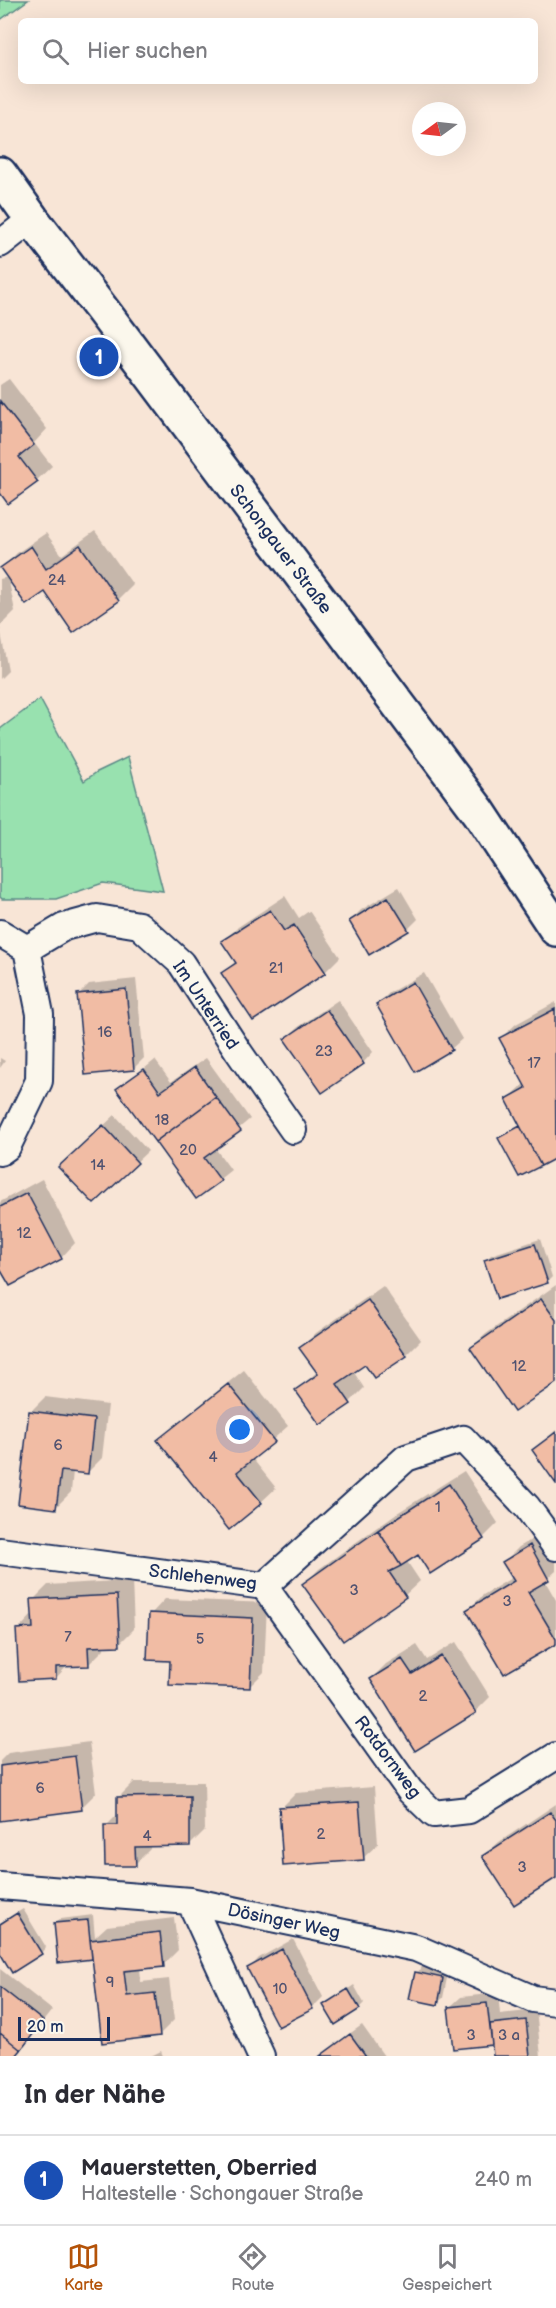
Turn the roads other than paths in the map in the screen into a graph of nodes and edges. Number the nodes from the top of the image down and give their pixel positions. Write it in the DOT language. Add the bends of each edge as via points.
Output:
graph roads {
  1 [pos="0,174"];
  2 [pos="32,219"];
  3 [pos="0,244"];
  4 [pos="556,929"];
  5 [pos="0,933"];
  6 [pos="27,949"];
  7 [pos="292,1130"];
  8 [pos="0,1152"];
  9 [pos="556,1547"];
  10 [pos="0,1551"];
  11 [pos="264,1586"];
  12 [pos="556,1756"];
  13 [pos="0,1886"];
  14 [pos="190,1901"];
  15 [pos="556,2002"];
  16 [pos="260,2055"];
  1 -- 2 [label="main road, Schongauer Straße"];
  2 -- 3 [label="street"];
  2 -- 4 [label="main road, Schongauer Straße" via="478,812"];
  5 -- 6 [label="street"];
  6 -- 7 [label="street, Im Unterried" via="64,927 97,918 139,925 182,963"];
  6 -- 8 [label="street" via="40,1014 39,1081 7,1147"];
  9 -- 11 [label="street, Schlehenweg" via="527,1507 463,1439 406,1458"];
  10 -- 11 [label="street, Schlehenweg"];
  11 -- 12 [label="street, Rotdornweg" via="410,1791 434,1815 469,1810"];
  13 -- 14 [label="street, Dösinger Weg"];
  14 -- 15 [label="street, Dösinger Weg" via="417,1948 533,1999"];
  14 -- 16 [label="street"];
}
